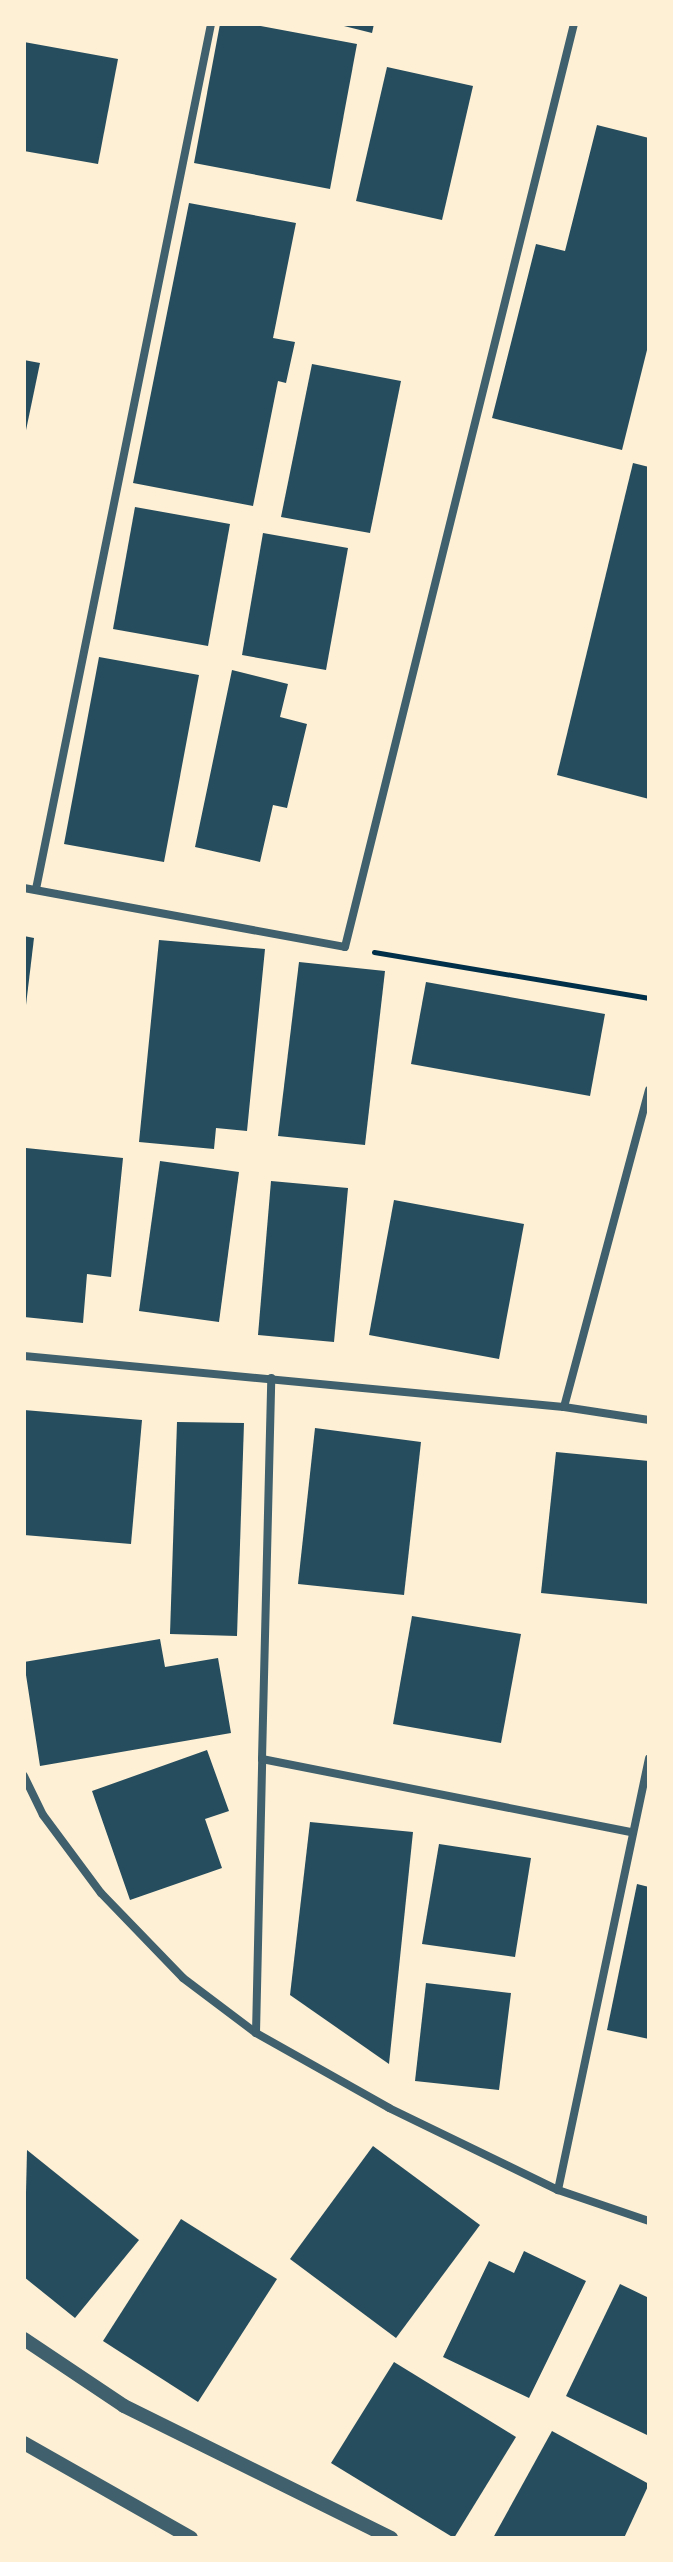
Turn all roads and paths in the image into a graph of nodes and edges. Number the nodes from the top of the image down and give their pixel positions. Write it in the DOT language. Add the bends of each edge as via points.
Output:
graph roads {
  1 [pos="211,24"];
  2 [pos="574,24"];
  3 [pos="24,888"];
  4 [pos="36,889"];
  5 [pos="345,947"];
  6 [pos="649,998"];
  7 [pos="649,1090"];
  8 [pos="24,1356"];
  9 [pos="271,1378"];
  10 [pos="564,1407"];
  11 [pos="649,1420"];
  12 [pos="262,1759"];
  13 [pos="649,1759"];
  14 [pos="24,1776"];
  15 [pos="632,1832"];
  16 [pos="256,2033"];
  17 [pos="558,2190"];
  18 [pos="649,2221"];
  19 [pos="24,2339"];
  20 [pos="24,2443"];
  21 [pos="191,2538"];
  22 [pos="391,2538"];
  1 -- 4 [label="street"];
  2 -- 5 [label="street"];
  3 -- 4 [label="street"];
  4 -- 5 [label="street"];
  5 -- 6 [label="path"];
  7 -- 10 [label="street"];
  8 -- 9 [label="street"];
  9 -- 10 [label="street"];
  9 -- 12 [label="street"];
  10 -- 11 [label="street"];
  12 -- 15 [label="street"];
  12 -- 16 [label="street"];
  13 -- 15 [label="street"];
  14 -- 16 [label="street" via="43,1815 101,1893 183,1978"];
  15 -- 17 [label="street"];
  16 -- 17 [label="street" via="389,2108"];
  17 -- 18 [label="street"];
  19 -- 22 [label="street" via="124,2406"];
  20 -- 21 [label="street"];
}
